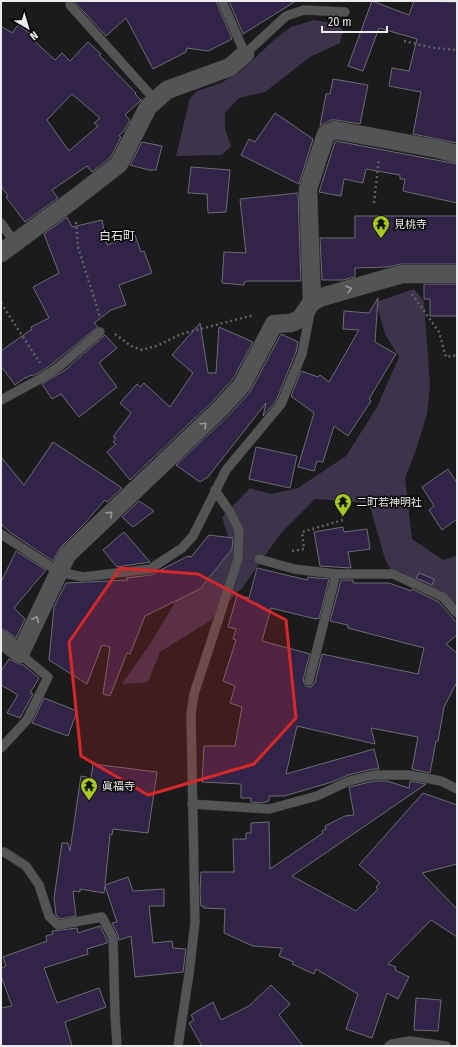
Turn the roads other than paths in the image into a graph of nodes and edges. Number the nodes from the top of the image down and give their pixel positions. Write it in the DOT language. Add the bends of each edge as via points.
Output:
graph roads {
  1 [pos="222,1"];
  2 [pos="70,5"];
  3 [pos="345,12"];
  4 [pos="245,54"];
  5 [pos="155,100"];
  6 [pos="457,154"];
  7 [pos="1,223"];
  8 [pos="8,248"];
  9 [pos="457,274"];
  10 [pos="312,302"];
  11 [pos="100,332"];
  12 [pos="1,400"];
  13 [pos="215,490"];
  14 [pos="1,534"];
  15 [pos="259,559"];
  16 [pos="59,572"];
  17 [pos="336,574"];
  18 [pos="457,614"];
  19 [pos="1,639"];
  20 [pos="20,654"];
  21 [pos="309,681"];
  22 [pos="1,748"];
  23 [pos="457,788"];
  24 [pos="192,804"];
  25 [pos="1,852"];
  26 [pos="117,1046"];
  27 [pos="178,1046"];
  28 [pos="390,1046"];
  29 [pos="446,1046"];
  1 -- 4 [label="lane"];
  2 -- 5 [label="lane"];
  3 -- 4 [label="lane" via="304,10 286,16"];
  4 -- 5 [label="street" via="230,67 167,90"];
  5 -- 8 [label="street" via="148,107 119,164"];
  6 -- 10 [label="street" via="335,130 326,134 308,189"];
  7 -- 8 [label="lane"];
  10 -- 9 [label="street, one-way" via="402,274"];
  10 -- 13 [label="lane" via="302,354 281,404 226,470"];
  16 -- 10 [label="street, one-way" via="67,555 242,385 274,324 292,324 300,319"];
  11 -- 12 [label="lane" via="47,375"];
  13 -- 16 [label="lane" via="193,536 182,548 150,569 83,577"];
  13 -- 24 [label="lane" via="239,530 238,559 194,694 191,714"];
  14 -- 16 [label="lane"];
  15 -- 17 [label="lane" via="294,569"];
  20 -- 16 [label="street, one-way"];
  17 -- 18 [label="lane" via="393,574 443,597"];
  17 -- 21 [label="lane"];
  19 -- 20 [label="street"];
  20 -- 22 [label="lane" via="48,677 27,720"];
  23 -- 24 [label="lane" via="442,781 409,775 373,775 349,781 317,796 269,809"];
  24 -- 27 [label="lane" via="195,922"];
  25 -- 26 [label="lane" via="26,866 39,885 49,916 58,925 102,917 113,938"];
  28 -- 29 [label="lane" via="410,1041"];
}
